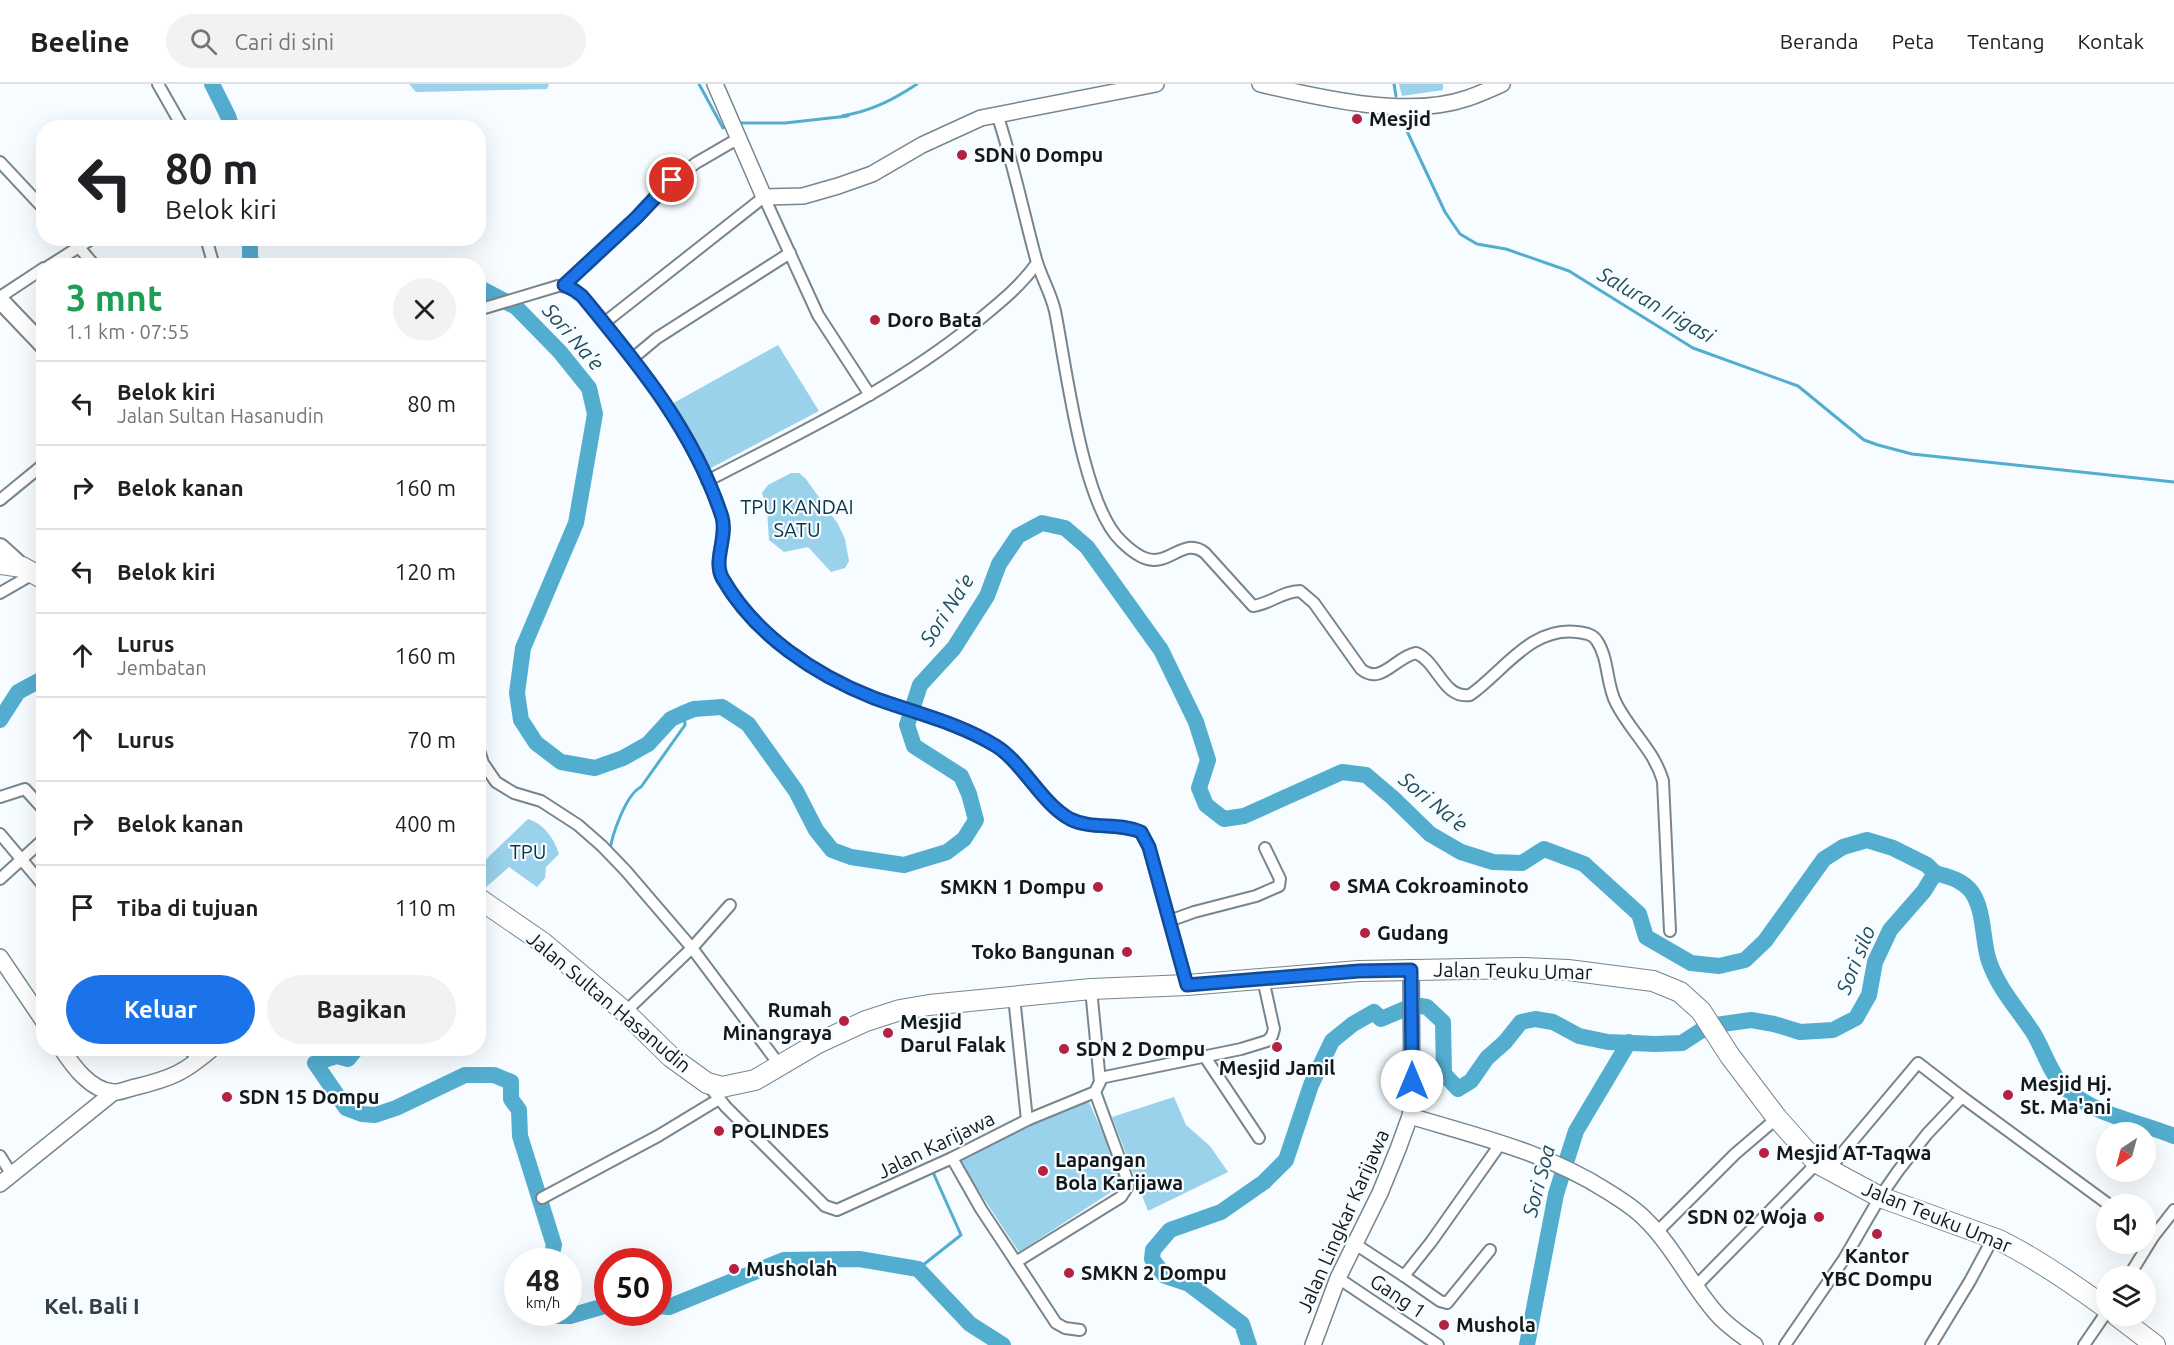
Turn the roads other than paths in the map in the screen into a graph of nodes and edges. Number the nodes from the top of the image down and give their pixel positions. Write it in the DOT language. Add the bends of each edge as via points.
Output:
graph roads {
  1 [pos="158,84"];
  2 [pos="715,84"];
  3 [pos="1156,84"];
  4 [pos="1260,84"];
  5 [pos="1502,84"];
  6 [pos="997,114"];
  7 [pos="178,120"];
  8 [pos="739,138"];
  9 [pos="0,162"];
  10 [pos="765,197"];
  11 [pos="36,200"];
  12 [pos="72,246"];
  13 [pos="78,246"];
  14 [pos="790,253"];
  15 [pos="58,258"];
  16 [pos="88,258"];
  17 [pos="1037,263"];
  18 [pos="36,274"];
  19 [pos="564,285"];
  20 [pos="0,299"];
  21 [pos="486,308"];
  22 [pos="604,323"];
  23 [pos="36,337"];
  24 [pos="633,358"];
  25 [pos="870,395"];
  26 [pos="36,471"];
  27 [pos="707,481"];
  28 [pos="0,500"];
  29 [pos="0,547"];
  30 [pos="0,564"];
  31 [pos="33,573"];
  32 [pos="0,593"];
  33 [pos="486,770"];
  34 [pos="0,797"];
  35 [pos="36,801"];
  36 [pos="0,834"];
  37 [pos="36,846"];
  38 [pos="1265,848"];
  39 [pos="20,859"];
  40 [pos="36,877"];
  41 [pos="0,879"];
  42 [pos="486,904"];
  43 [pos="730,905"];
  44 [pos="1169,921"];
  45 [pos="1670,931"];
  46 [pos="692,948"];
  47 [pos="1,960"];
  48 [pos="1411,970"];
  49 [pos="1263,979"];
  50 [pos="1187,985"];
  51 [pos="1091,990"];
  52 [pos="1014,997"];
  53 [pos="36,1010"];
  54 [pos="625,1012"];
  55 [pos="67,1056"];
  56 [pos="195,1056"];
  57 [pos="204,1056"];
  58 [pos="1205,1057"];
  59 [pos="199,1061"];
  60 [pos="781,1067"];
  61 [pos="1100,1078"];
  62 [pos="114,1092"];
  63 [pos="1095,1092"];
  64 [pos="726,1097"];
  65 [pos="1962,1097"];
  66 [pos="1410,1116"];
  67 [pos="1777,1118"];
  68 [pos="1027,1120"];
  69 [pos="1259,1138"];
  70 [pos="1501,1143"];
  71 [pos="0,1156"];
  72 [pos="952,1158"];
  73 [pos="1822,1167"];
  74 [pos="6,1180"];
  75 [pos="2096,1195"];
  76 [pos="1880,1197"];
  77 [pos="542,1198"];
  78 [pos="2174,1210"];
  79 [pos="2156,1227"];
  80 [pos="1657,1232"];
  81 [pos="1993,1238"];
  82 [pos="1355,1244"];
  83 [pos="1490,1250"];
  84 [pos="1016,1262"];
  85 [pos="1404,1276"];
  86 [pos="1338,1278"];
  87 [pos="1696,1286"];
  88 [pos="2096,1301"];
  89 [pos="2097,1326"];
  90 [pos="2130,1326"];
  91 [pos="1080,1330"];
  92 [pos="1313,1345"];
  93 [pos="1438,1345"];
  94 [pos="1755,1345"];
  95 [pos="1785,1345"];
  96 [pos="1931,1345"];
  97 [pos="2084,1345"];
  98 [pos="2156,1345"];
  1 -- 7 [label="street"];
  2 -- 8 [label="main road"];
  3 -- 6 [label="main road"];
  4 -- 5 [label="main road" via="1391,107 1448,103"];
  6 -- 10 [label="main road" via="922,145 872,174 803,196"];
  6 -- 17 [label="street"];
  8 -- 10 [label="main road"];
  8 -- 19 [label="street" via="672,180"];
  9 -- 11 [label="street"];
  10 -- 14 [label="street"];
  10 -- 22 [label="street"];
  12 -- 15 [label="street"];
  13 -- 16 [label="street"];
  14 -- 24 [label="street" via="657,338"];
  14 -- 25 [label="street" via="818,315"];
  17 -- 25 [label="street" via="1014,291 952,342"];
  17 -- 45 [label="street" via="1054,309 1085,460 1097,499 1118,538 1144,559 1163,560 1197,547 1253,606 1300,591 1314,603 1369,675 1382,673 1404,656 1416,653 1459,695 1470,695 1541,637 1574,632 1595,638 1616,702 1654,758 1663,781"];
  18 -- 20 [label="street"];
  19 -- 21 [label="street"];
  19 -- 22 [label="street" via="582,296"];
  20 -- 23 [label="main road"];
  22 -- 24 [label="street"];
  24 -- 27 [label="street" via="666,403"];
  25 -- 27 [label="street"];
  26 -- 28 [label="street"];
  27 -- 44 [label="street" via="724,526 718,568 721,577 747,613 773,639 843,684 960,727 1002,750 1072,820 1141,832 1149,847"];
  29 -- 31 [label="main road"];
  30 -- 31 [label="highway"];
  31 -- 32 [label="street"];
  33 -- 46 [label="street" via="514,793 541,801 578,825 602,846"];
  34 -- 35 [label="street" via="25,789"];
  36 -- 39 [label="street"];
  37 -- 39 [label="street"];
  38 -- 44 [label="street" via="1280,879 1279,886"];
  39 -- 40 [label="street"];
  39 -- 41 [label="street"];
  42 -- 54 [label="highway, Jalan Sultan Hasanudin" via="542,942"];
  43 -- 46 [label="street"];
  44 -- 50 [label="street"];
  46 -- 54 [label="street"];
  46 -- 60 [label="street"];
  47 -- 53 [label="main road"];
  48 -- 49 [label="highway, Jalan Sultan Hasanudin"];
  48 -- 66 [label="main road, Jalan Lingkar Karijawa"];
  48 -- 67 [label="highway, Jalan Teuku Umar" via="1534,968 1653,981 1680,992 1694,1003"];
  49 -- 50 [label="highway, Jalan Sultan Hasanudin"];
  49 -- 58 [label="street" via="1274,1025 1272,1036 1267,1041"];
  50 -- 51 [label="highway, Jalan Sultan Hasanudin"];
  51 -- 52 [label="highway, Jalan Sultan Hasanudin"];
  51 -- 61 [label="street"];
  52 -- 60 [label="highway, Jalan Sultan Hasanudin" via="900,1010 836,1034"];
  52 -- 68 [label="street"];
  54 -- 64 [label="highway, Jalan Sultan Hasanudin" via="671,1057 707,1083 722,1087"];
  55 -- 62 [label="main road" via="87,1079"];
  56 -- 59 [label="street"];
  57 -- 59 [label="main road"];
  58 -- 61 [label="street"];
  58 -- 69 [label="street"];
  59 -- 62 [label="main road" via="171,1078"];
  60 -- 64 [label="highway, Jalan Sultan Hasanudin"];
  61 -- 63 [label="street"];
  62 -- 74 [label="main road"];
  63 -- 68 [label="street, Jalan Karijawa"];
  63 -- 84 [label="street" via="1128,1186 1110,1205"];
  64 -- 72 [label="street, Jalan Karijawa" via="818,1199 833,1209 843,1208"];
  64 -- 77 [label="street"];
  65 -- 73 [label="street" via="1918,1063"];
  65 -- 75 [label="street"];
  65 -- 76 [label="street" via="1920,1142"];
  66 -- 70 [label="main road"];
  66 -- 82 [label="main road, Jalan Lingkar Karijawa"];
  67 -- 73 [label="highway, Jalan Teuku Umar"];
  67 -- 80 [label="street"];
  68 -- 72 [label="street, Jalan Karijawa"];
  70 -- 80 [label="main road" via="1582,1175 1633,1209"];
  70 -- 85 [label="street"];
  71 -- 74 [label="street"];
  72 -- 84 [label="street"];
  73 -- 76 [label="highway, Jalan Teuku Umar"];
  73 -- 87 [label="street"];
  76 -- 81 [label="highway, Jalan Teuku Umar"];
  76 -- 95 [label="street" via="1844,1259"];
  78 -- 79 [label="street"];
  80 -- 87 [label="main road"];
  81 -- 88 [label="highway, Jalan Teuku Umar" via="2018,1249"];
  81 -- 96 [label="street"];
  82 -- 85 [label="street"];
  82 -- 86 [label="main road, Jalan Lingkar Karijawa"];
  83 -- 85 [label="street" via="1447,1303"];
  84 -- 91 [label="street" via="1056,1323"];
  86 -- 92 [label="main road, Jalan Lingkar Karijawa"];
  86 -- 93 [label="street, Gang 1"];
  87 -- 94 [label="main road" via="1717,1314"];
  89 -- 97 [label="street"];
  90 -- 98 [label="highway"];
}
